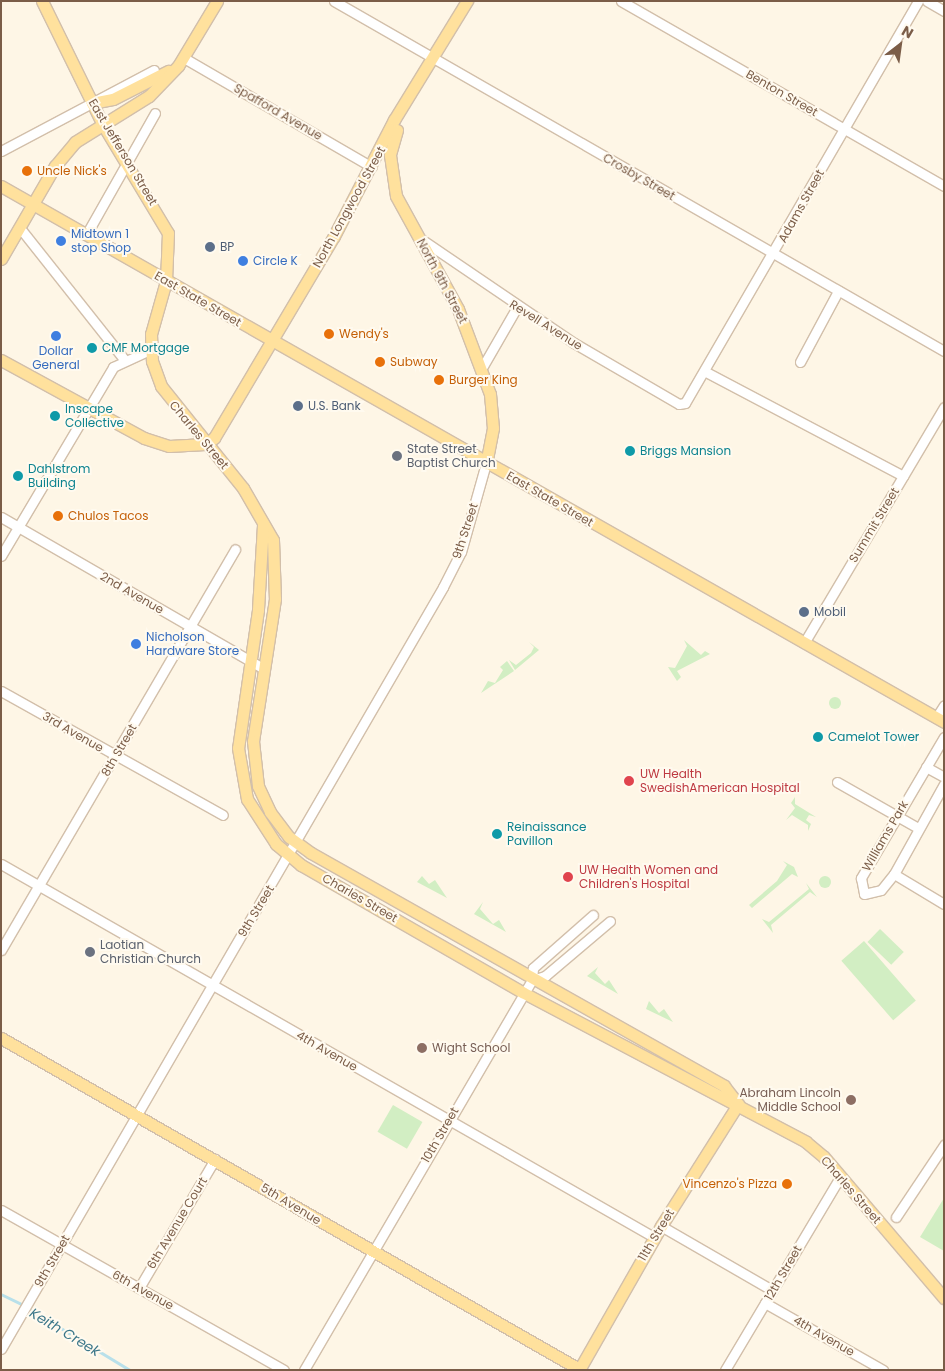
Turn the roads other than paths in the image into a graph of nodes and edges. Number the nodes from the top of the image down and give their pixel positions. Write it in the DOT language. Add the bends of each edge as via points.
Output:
graph roads {
  1 [pos="42,1"];
  2 [pos="334,1"];
  3 [pos="467,1"];
  4 [pos="621,1"];
  5 [pos="918,1"];
  6 [pos="927,1"];
  7 [pos="213,3"];
  8 [pos="944,11"];
  9 [pos="434,59"];
  10 [pos="181,62"];
  11 [pos="154,70"];
  12 [pos="426,72"];
  13 [pos="92,103"];
  14 [pos="410,104"];
  15 [pos="155,113"];
  16 [pos="104,124"];
  17 [pos="844,129"];
  18 [pos="1,151"];
  19 [pos="126,163"];
  20 [pos="372,167"];
  21 [pos="1,186"];
  22 [pos="944,186"];
  23 [pos="33,204"];
  24 [pos="20,228"];
  25 [pos="86,235"];
  26 [pos="419,237"];
  27 [pos="774,254"];
  28 [pos="1,259"];
  29 [pos="166,281"];
  30 [pos="838,291"];
  31 [pos="517,307"];
  32 [pos="273,342"];
  33 [pos="152,349"];
  34 [pos="944,350"];
  35 [pos="124,359"];
  36 [pos="1,360"];
  37 [pos="800,362"];
  38 [pos="483,366"];
  39 [pos="706,372"];
  40 [pos="679,404"];
  41 [pos="944,407"];
  42 [pos="86,409"];
  43 [pos="205,444"];
  44 [pos="486,463"];
  45 [pos="903,476"];
  46 [pos="1,517"];
  47 [pos="264,525"];
  48 [pos="18,527"];
  49 [pos="235,549"];
  50 [pos="1,556"];
  51 [pos="190,627"];
  52 [pos="804,643"];
  53 [pos="249,661"];
  54 [pos="264,669"];
  55 [pos="1,691"];
  56 [pos="944,705"];
  57 [pos="940,720"];
  58 [pos="944,737"];
  59 [pos="116,756"];
  60 [pos="926,767"];
  61 [pos="944,777"];
  62 [pos="837,782"];
  63 [pos="944,784"];
  64 [pos="223,816"];
  65 [pos="897,816"];
  66 [pos="918,828"];
  67 [pos="296,843"];
  68 [pos="289,856"];
  69 [pos="1,864"];
  70 [pos="894,874"];
  71 [pos="39,886"];
  72 [pos="944,904"];
  73 [pos="593,915"];
  74 [pos="610,921"];
  75 [pos="1,950"];
  76 [pos="532,980"];
  77 [pos="211,985"];
  78 [pos="522,992"];
  79 [pos="1,1038"];
  80 [pos="738,1104"];
  81 [pos="137,1114"];
  82 [pos="449,1120"];
  83 [pos="944,1146"];
  84 [pos="215,1159"];
  85 [pos="840,1177"];
  86 [pos="1,1210"];
  87 [pos="896,1216"];
  88 [pos="661,1226"];
  89 [pos="654,1237"];
  90 [pos="61,1244"];
  91 [pos="371,1251"];
  92 [pos="139,1288"];
  93 [pos="772,1290"];
  94 [pos="944,1298"];
  95 [pos="766,1303"];
  96 [pos="1,1349"];
  97 [pos="580,1369"];
  98 [pos="284,1370"];
  99 [pos="304,1370"];
  100 [pos="725,1370"];
  101 [pos="883,1370"];
  1 -- 13 [label="main road, East Jefferson Street"];
  2 -- 9 [label="street, Crosby Street"];
  3 -- 9 [label="main road, North Longwood Street"];
  4 -- 17 [label="street, Benton Street"];
  5 -- 17 [label="street, Adams Street"];
  6 -- 8 [label="street"];
  7 -- 10 [label="main road"];
  9 -- 12 [label="main road, North Longwood Street"];
  9 -- 27 [label="street, Crosby Street"];
  10 -- 13 [label="main road" via="122,95"];
  10 -- 16 [label="main road" via="149,96"];
  10 -- 20 [label="street, Spafford Avenue"];
  11 -- 13 [label="street"];
  12 -- 14 [label="main road, North Longwood Street"];
  12 -- 20 [label="main road, North Longwood Street" via="394,120"];
  13 -- 16 [label="main road, East Jefferson Street"];
  13 -- 18 [label="street"];
  14 -- 26 [label="main road, North 9th Street" via="392,141 390,176"];
  15 -- 19 [label="street"];
  16 -- 19 [label="main road, East Jefferson Street"];
  16 -- 23 [label="main road" via="75,142"];
  17 -- 22 [label="street, Benton Street"];
  17 -- 27 [label="street, Adams Street"];
  19 -- 25 [label="street"];
  19 -- 29 [label="main road, East Jefferson Street" via="168,233"];
  20 -- 32 [label="main road, North Longwood Street"];
  21 -- 23 [label="main road, East State Street"];
  23 -- 24 [label="main road"];
  23 -- 25 [label="main road, East State Street"];
  24 -- 28 [label="main road"];
  24 -- 35 [label="street"];
  25 -- 29 [label="main road, East State Street"];
  26 -- 31 [label="street, Revell Avenue"];
  26 -- 38 [label="main road, North 9th Street"];
  27 -- 30 [label="street, Crosby Street"];
  27 -- 39 [label="street, Adams Street"];
  29 -- 32 [label="main road, East State Street"];
  29 -- 33 [label="main road, Charles Street"];
  30 -- 34 [label="street, Crosby Street"];
  30 -- 37 [label="street"];
  31 -- 38 [label="street"];
  31 -- 40 [label="street, Revell Avenue"];
  32 -- 43 [label="main road, North Longwood Street" via="220,432"];
  32 -- 44 [label="main road, East State Street"];
  33 -- 35 [label="street"];
  33 -- 43 [label="main road, Charles Street" via="161,386"];
  35 -- 42 [label="street" via="113,367"];
  36 -- 42 [label="main road"];
  38 -- 44 [label="main road, North 9th Street" via="493,428"];
  39 -- 40 [label="street, Adams Street" via="689,399"];
  39 -- 45 [label="street"];
  41 -- 45 [label="street, Summit Street"];
  42 -- 43 [label="main road" via="169,446"];
  42 -- 48 [label="street"];
  43 -- 47 [label="main road, Charles Street" via="243,488"];
  44 -- 52 [label="main road, East State Street"];
  44 -- 67 [label="street, 9th Street" via="452,570"];
  45 -- 52 [label="street, Summit Street"];
  46 -- 48 [label="street, 2nd Avenue"];
  47 -- 53 [label="main road, Charles Street" via="258,610"];
  47 -- 54 [label="main road, Charles Street" via="273,540 277,572"];
  48 -- 50 [label="street"];
  48 -- 51 [label="street, 2nd Avenue"];
  49 -- 51 [label="street, 8th Street"];
  51 -- 53 [label="street, 2nd Avenue"];
  51 -- 59 [label="street, 8th Street"];
  52 -- 57 [label="main road, East State Street"];
  53 -- 54 [label="street, 2nd Avenue"];
  53 -- 68 [label="main road, Charles Street" via="238,748 242,784 256,816"];
  54 -- 67 [label="main road, Charles Street" via="253,764 270,812"];
  55 -- 59 [label="street, 3rd Avenue"];
  56 -- 57 [label="street"];
  58 -- 60 [label="street, Williams Park"];
  59 -- 64 [label="street, 3rd Avenue"];
  59 -- 71 [label="street, 8th Street"];
  60 -- 61 [label="street"];
  60 -- 65 [label="street, Williams Park"];
  62 -- 65 [label="street"];
  63 -- 66 [label="street, Williams Park"];
  65 -- 66 [label="street"];
  65 -- 70 [label="street, Williams Park" via="861,878 864,894 881,890"];
  66 -- 70 [label="street, Williams Park"];
  67 -- 68 [label="street, 9th Street"];
  67 -- 76 [label="main road, Charles Street"];
  68 -- 77 [label="street, 9th Street"];
  68 -- 78 [label="main road, Charles Street"];
  69 -- 71 [label="street, 4th Avenue"];
  70 -- 72 [label="street"];
  71 -- 75 [label="street, 8th Street"];
  71 -- 77 [label="street, 4th Avenue"];
  73 -- 76 [label="street, 10th Street" via="533,968"];
  74 -- 76 [label="street" via="545,976"];
  76 -- 78 [label="street, 10th Street"];
  76 -- 80 [label="main road, Charles Street" via="724,1086"];
  77 -- 81 [label="street, 9th Street"];
  77 -- 82 [label="street, 4th Avenue"];
  78 -- 80 [label="main road, Charles Street" via="718,1099"];
  78 -- 82 [label="street, 10th Street"];
  79 -- 81 [label="main road, 5th Avenue"];
  80 -- 85 [label="main road, Charles Street" via="806,1142"];
  80 -- 88 [label="main road, 11th Street"];
  81 -- 84 [label="main road, 5th Avenue"];
  81 -- 90 [label="street, 9th Street"];
  82 -- 89 [label="street, 4th Avenue"];
  82 -- 91 [label="street, 10th Street"];
  83 -- 87 [label="street"];
  84 -- 91 [label="main road, 5th Avenue"];
  84 -- 92 [label="street, 6th Avenue Court"];
  85 -- 93 [label="street, 12th Street"];
  85 -- 94 [label="main road, Charles Street"];
  86 -- 90 [label="street, 6th Avenue"];
  88 -- 89 [label="main road, 11th Street"];
  88 -- 93 [label="street"];
  89 -- 97 [label="main road, 11th Street"];
  90 -- 92 [label="street, 6th Avenue"];
  90 -- 96 [label="street, 9th Street"];
  91 -- 97 [label="main road, 5th Avenue"];
  91 -- 99 [label="street, 10th Street"];
  92 -- 98 [label="street, 6th Avenue"];
  93 -- 95 [label="street, 12th Street"];
  95 -- 100 [label="street, 12th Street"];
  95 -- 101 [label="street, 4th Avenue"];
}
